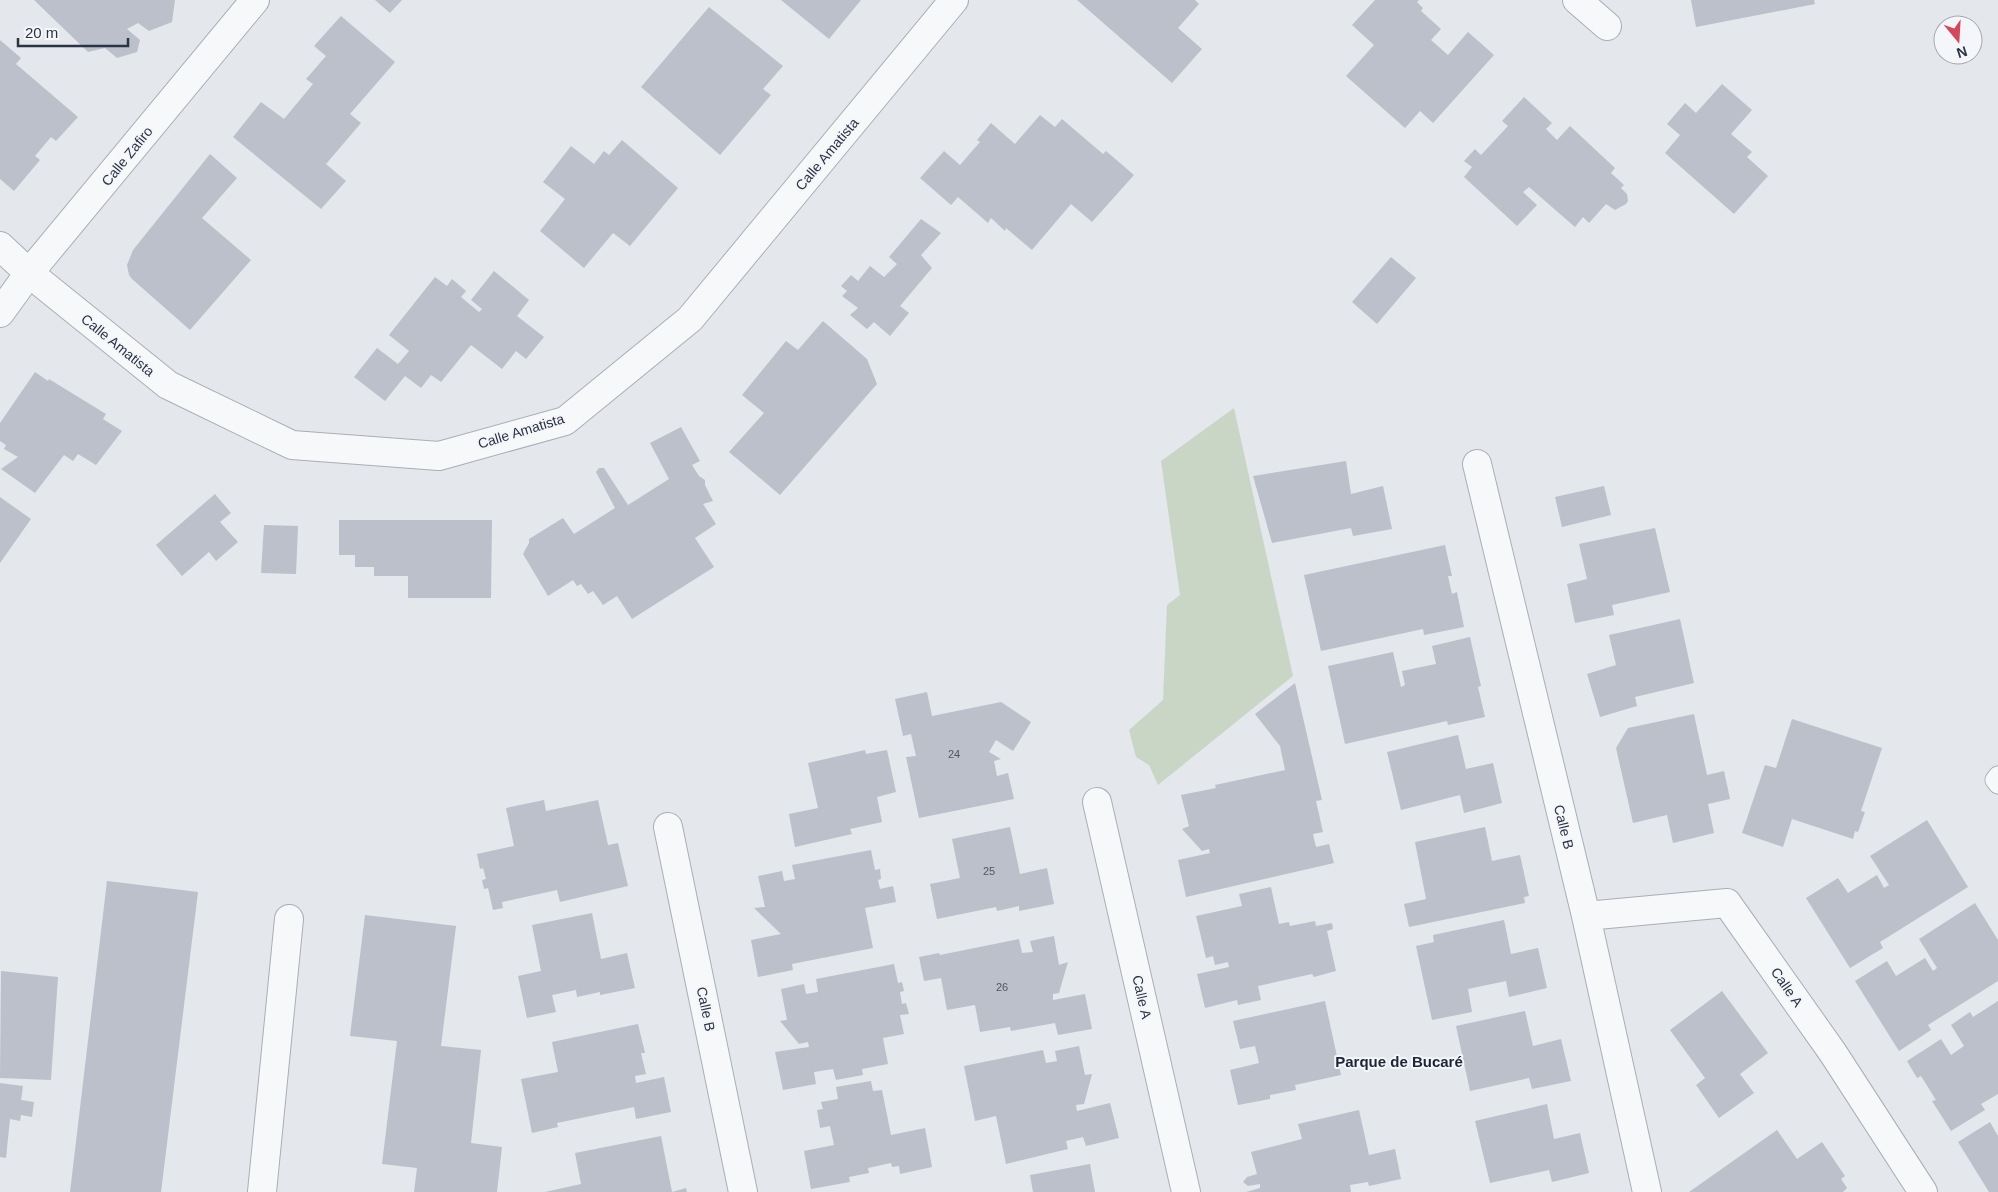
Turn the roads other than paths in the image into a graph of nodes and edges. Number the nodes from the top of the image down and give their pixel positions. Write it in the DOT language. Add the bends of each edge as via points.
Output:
graph roads {
  1 [pos="255,0"];
  2 [pos="954,0"];
  3 [pos="1576,0"];
  4 [pos="1607,26"];
  5 [pos="0,246"];
  6 [pos="30,273"];
  7 [pos="0,313"];
  8 [pos="1477,464"];
  9 [pos="1998,776"];
  10 [pos="1998,784"];
  11 [pos="1098,802"];
  12 [pos="668,827"];
  13 [pos="1586,916"];
  14 [pos="289,919"];
  15 [pos="262,1192"];
  16 [pos="743,1192"];
  17 [pos="1186,1192"];
  18 [pos="1647,1192"];
  19 [pos="1923,1192"];
  1 -- 6 [label="street, Calle Zafiro"];
  2 -- 6 [label="street, Calle Amatista" via="690,319 565,421 439,456 292,445 168,385"];
  3 -- 4 [label="street"];
  5 -- 6 [label="street, Calle Amatista"];
  6 -- 7 [label="street, Calle Zafiro"];
  8 -- 13 [label="street, Calle B"];
  9 -- 10 [label="lane" via="1995,780"];
  11 -- 17 [label="street, Calle A"];
  12 -- 16 [label="street, Calle B"];
  13 -- 18 [label="street, Calle B"];
  13 -- 19 [label="street, Calle A" via="1727,902 1833,1053"];
  14 -- 15 [label="street"];
}
